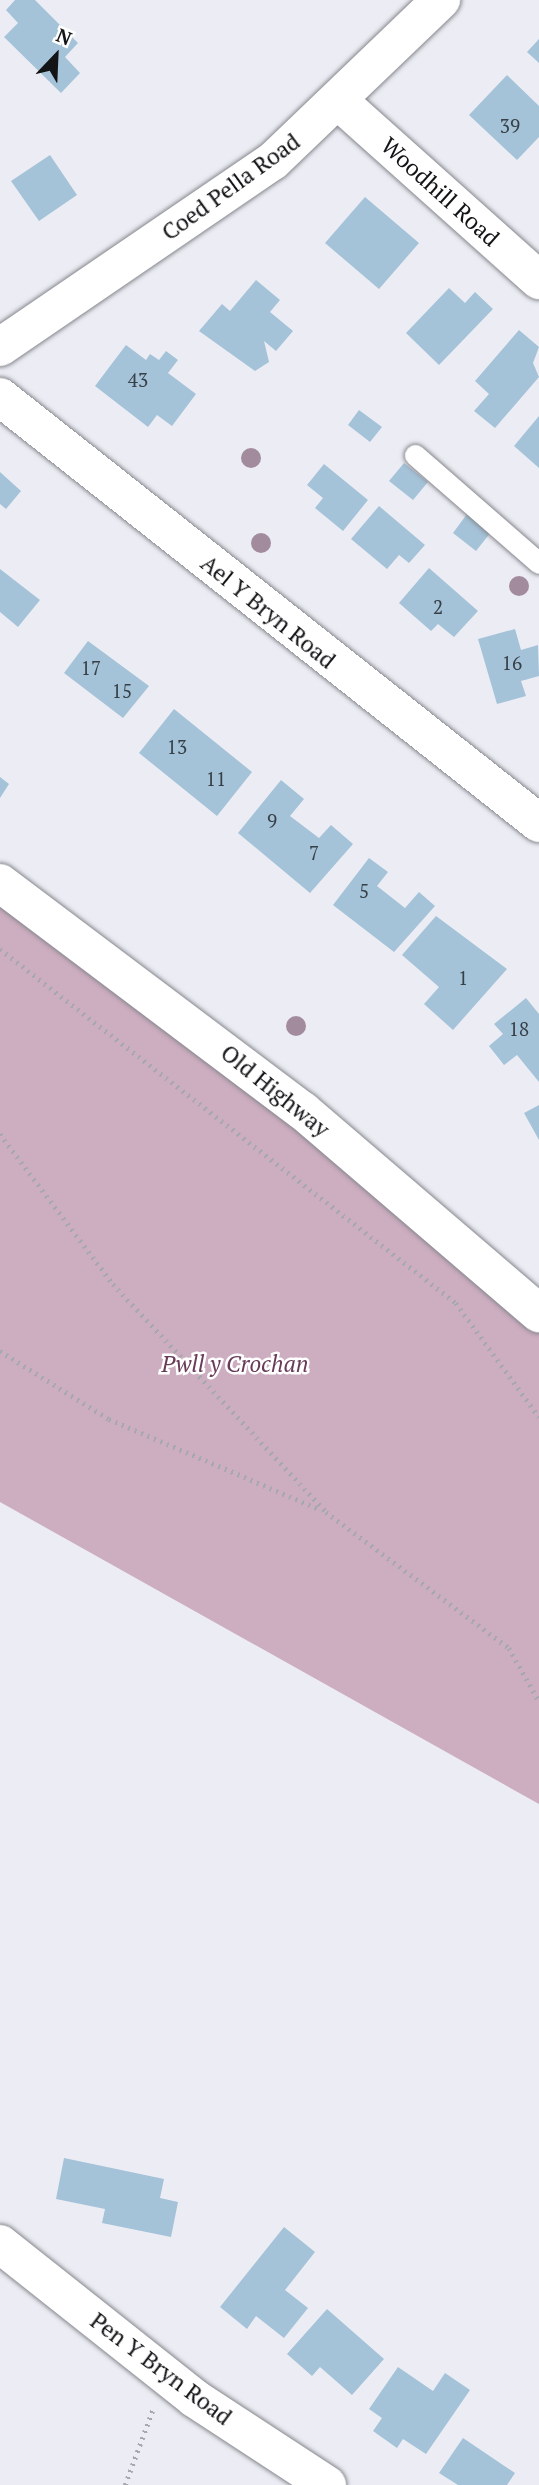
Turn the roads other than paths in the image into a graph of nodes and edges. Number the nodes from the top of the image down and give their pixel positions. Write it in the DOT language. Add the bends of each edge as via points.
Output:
graph roads {
  1 [pos="441,0"];
  2 [pos="341,103"];
  3 [pos="539,281"];
  4 [pos="0,347"];
  5 [pos="0,397"];
  6 [pos="415,455"];
  7 [pos="539,563"];
  8 [pos="539,823"];
  9 [pos="0,883"];
  10 [pos="539,1313"];
  11 [pos="0,2244"];
  12 [pos="327,2485"];
  1 -- 2 [label="street, Coed Pella Road"];
  2 -- 3 [label="street, Woodhill Road"];
  2 -- 4 [label="street, Coed Pella Road" via="273,162"];
  5 -- 8 [label="street, Ael Y Bryn Road"];
  6 -- 7 [label="lane"];
  9 -- 10 [label="street, Old Highway" via="303,1111"];
  11 -- 12 [label="street, Pen Y Bryn Road" via="166,2376"];
}
